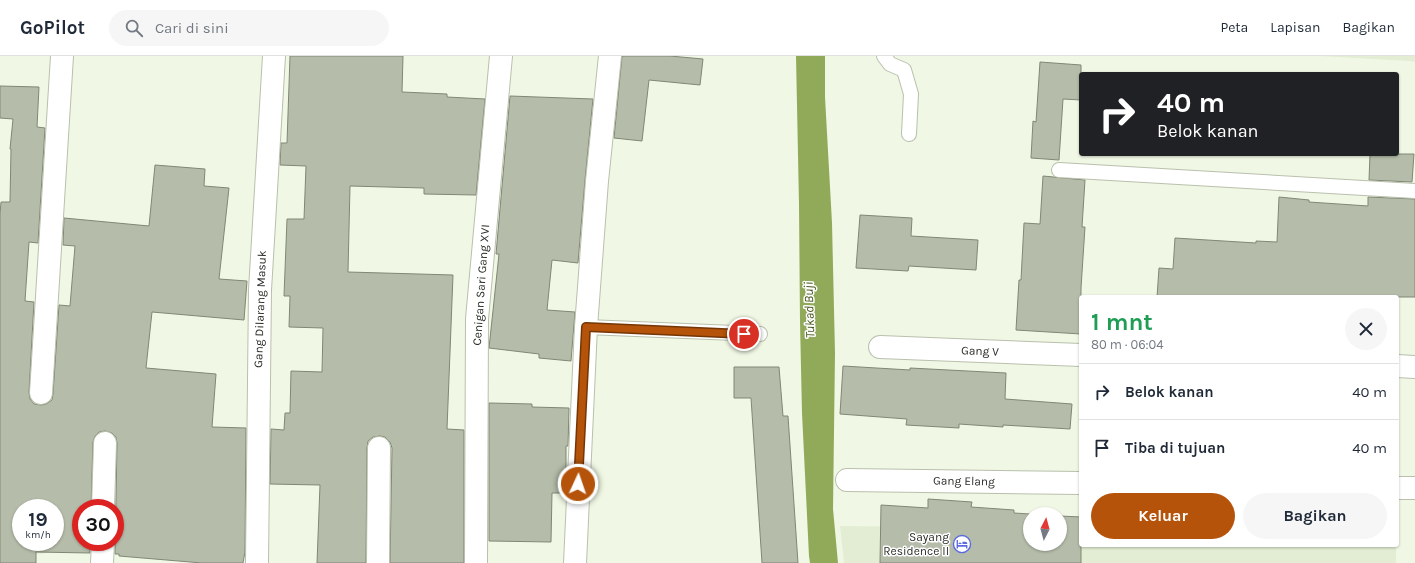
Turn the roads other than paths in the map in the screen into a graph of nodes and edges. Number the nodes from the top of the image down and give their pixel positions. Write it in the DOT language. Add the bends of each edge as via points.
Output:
graph roads {
  1 [pos="62,56"];
  2 [pos="274,56"];
  3 [pos="501,56"];
  4 [pos="610,56"];
  5 [pos="884,56"];
  6 [pos="909,134"];
  7 [pos="1059,170"];
  8 [pos="1415,190"];
  9 [pos="586,327"];
  10 [pos="760,334"];
  11 [pos="880,347"];
  12 [pos="1079,354"];
  13 [pos="1399,366"];
  14 [pos="1415,367"];
  15 [pos="41,393"];
  16 [pos="105,443"];
  17 [pos="379,448"];
  18 [pos="847,480"];
  19 [pos="1079,483"];
  20 [pos="1399,488"];
  21 [pos="1415,488"];
  22 [pos="104,499"];
  23 [pos="103,551"];
  24 [pos="102,563"];
  25 [pos="257,563"];
  26 [pos="378,563"];
  27 [pos="476,563"];
  28 [pos="575,563"];
  1 -- 15 [label="street"];
  2 -- 25 [label="street, Gang Dilarang Masuk" via="260,290"];
  3 -- 27 [label="street, Cenigan Sari Gang XVI" via="477,319"];
  4 -- 9 [label="street"];
  5 -- 6 [label="lane" via="890,64 904,70 911,94"];
  7 -- 8 [label="lane"];
  9 -- 10 [label="lane"];
  9 -- 28 [label="street"];
  11 -- 12 [label="street, Gang V"];
  13 -- 14 [label="street"];
  16 -- 22 [label="street"];
  17 -- 26 [label="street"];
  18 -- 19 [label="street, Gang Elang"];
  20 -- 21 [label="street"];
  23 -- 24 [label="street"];
}
